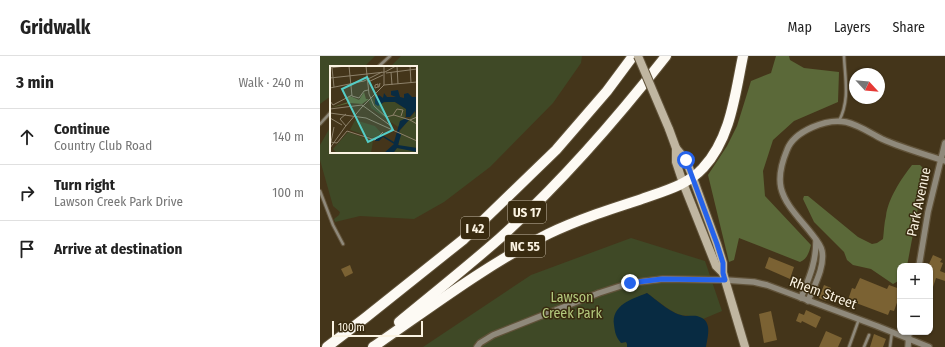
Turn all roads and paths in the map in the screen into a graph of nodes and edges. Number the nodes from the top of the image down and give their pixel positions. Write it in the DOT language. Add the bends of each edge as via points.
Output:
graph roads {
  1 [pos="390,56"];
  2 [pos="632,56"];
  3 [pos="638,56"];
  4 [pos="666,56"];
  5 [pos="743,56"];
  6 [pos="844,56"];
  7 [pos="379,66"];
  8 [pos="330,113"];
  9 [pos="839,122"];
  10 [pos="320,124"];
  11 [pos="945,143"];
  12 [pos="676,148"];
  13 [pos="943,160"];
  14 [pos="693,178"];
  15 [pos="683,183"];
  16 [pos="320,191"];
  17 [pos="816,239"];
  18 [pos="343,244"];
  19 [pos="920,263"];
  20 [pos="724,276"];
  21 [pos="801,298"];
  22 [pos="808,301"];
  23 [pos="859,319"];
  24 [pos="892,332"];
  25 [pos="869,335"];
  26 [pos="909,335"];
  27 [pos="909,339"];
  28 [pos="327,347"];
  29 [pos="368,347"];
  30 [pos="373,347"];
  31 [pos="477,347"];
  32 [pos="745,347"];
  33 [pos="849,347"];
  34 [pos="864,347"];
  35 [pos="890,347"];
  36 [pos="908,347"];
  37 [pos="928,347"];
  1 -- 7 [label="lane"];
  2 -- 28 [label="highway, I 42" via="607,91 556,150 464,239"];
  3 -- 12 [label="main road, bridge"];
  4 -- 29 [label="highway, US 17" via="606,130 550,190 462,270"];
  5 -- 14 [label="highway" via="723,136 714,154"];
  6 -- 9 [label="lane" via="846,101"];
  8 -- 10 [label="lane"];
  9 -- 13 [label="street" via="855,125 894,144"];
  9 -- 17 [label="street" via="800,132 789,145 782,161 781,188 787,202"];
  11 -- 13 [label="street, Park Avenue"];
  12 -- 14 [label="main road" via="686,160"];
  12 -- 15 [label="main road" via="676,162"];
  13 -- 19 [label="street, Park Avenue" via="928,212"];
  14 -- 15 [label="highway, NC 55"];
  14 -- 20 [label="main road" via="717,244"];
  15 -- 20 [label="main road" via="716,266"];
  15 -- 30 [label="highway, NC 55" via="570,224 536,240 478,274"];
  16 -- 18 [label="lane"];
  17 -- 21 [label="street" via="814,264"];
  17 -- 22 [label="street" via="822,250 822,260"];
  20 -- 21 [label="street, Rhem Street" via="767,285"];
  20 -- 31 [label="street, Rhem Street" via="630,283 493,335"];
  20 -- 32 [label="main road"];
  21 -- 22 [label="street, Rhem Street"];
  22 -- 23 [label="street, Rhem Street"];
  23 -- 24 [label="street, Rhem Street"];
  23 -- 33 [label="lane"];
  24 -- 27 [label="street, Rhem Street"];
  24 -- 35 [label="lane"];
  25 -- 34 [label="lane"];
  26 -- 27 [label="street"];
  27 -- 36 [label="street"];
  27 -- 37 [label="street, Rhem Street"];
}
